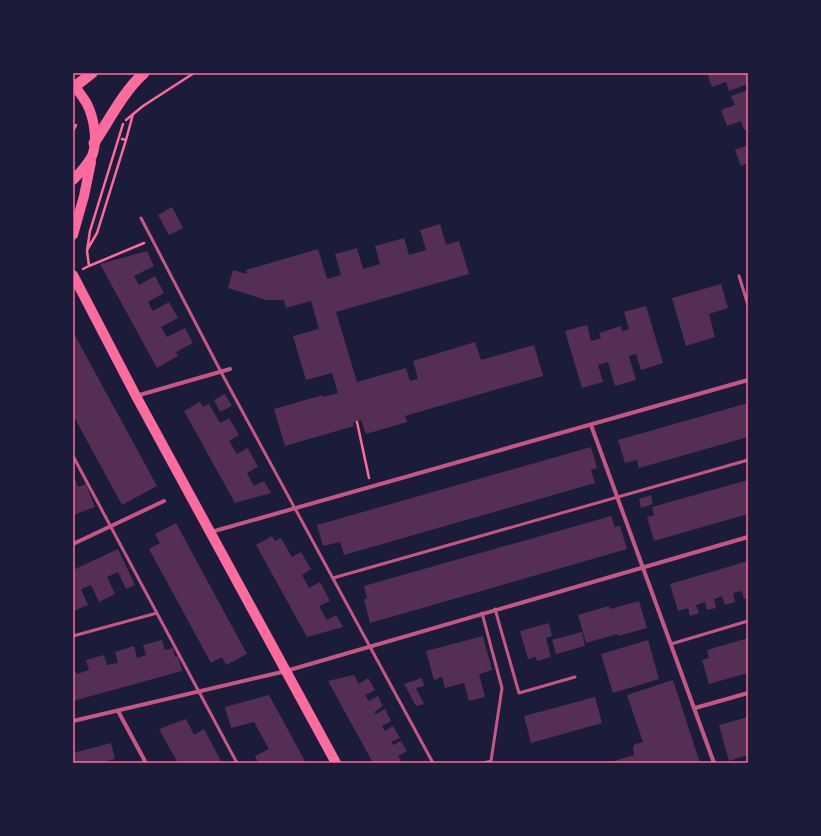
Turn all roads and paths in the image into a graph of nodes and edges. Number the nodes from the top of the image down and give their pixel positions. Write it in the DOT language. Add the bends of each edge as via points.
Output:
graph roads {
  1 [pos="92,73"];
  2 [pos="144,73"];
  3 [pos="194,73"];
  4 [pos="73,84"];
  5 [pos="73,88"];
  6 [pos="133,114"];
  7 [pos="76,125"];
  8 [pos="73,131"];
  9 [pos="122,139"];
  10 [pos="126,140"];
  11 [pos="93,149"];
  12 [pos="73,180"];
  13 [pos="141,218"];
  14 [pos="73,235"];
  15 [pos="152,239"];
  16 [pos="87,251"];
  17 [pos="89,266"];
  18 [pos="73,275"];
  19 [pos="739,276"];
  20 [pos="748,305"];
  21 [pos="230,368"];
  22 [pos="221,372"];
  23 [pos="748,380"];
  24 [pos="136,396"];
  25 [pos="357,422"];
  26 [pos="591,425"];
  27 [pos="73,456"];
  28 [pos="748,460"];
  29 [pos="370,487"];
  30 [pos="618,498"];
  31 [pos="164,501"];
  32 [pos="295,508"];
  33 [pos="111,526"];
  34 [pos="210,532"];
  35 [pos="748,537"];
  36 [pos="73,544"];
  37 [pos="643,568"];
  38 [pos="333,578"];
  39 [pos="496,609"];
  40 [pos="157,613"];
  41 [pos="482,613"];
  42 [pos="748,621"];
  43 [pos="73,636"];
  44 [pos="671,644"];
  45 [pos="369,646"];
  46 [pos="286,671"];
  47 [pos="575,677"];
  48 [pos="198,692"];
  49 [pos="748,693"];
  50 [pos="695,708"];
  51 [pos="118,711"];
  52 [pos="73,721"];
  53 [pos="146,763"];
  54 [pos="237,763"];
  55 [pos="336,763"];
  56 [pos="432,763"];
  57 [pos="484,763"];
  58 [pos="714,763"];
  1 -- 5 [label="highway"];
  2 -- 11 [label="highway" via="128,90"];
  3 -- 6 [label="path"];
  4 -- 11 [label="main road" via="87,105 94,126"];
  6 -- 10 [label="path"];
  6 -- 16 [label="path" via="124,122 90,231"];
  7 -- 8 [label="path"];
  9 -- 10 [label="path"];
  10 -- 16 [label="path" via="97,233"];
  11 -- 12 [label="main road" via="83,170"];
  11 -- 14 [label="main road"];
  13 -- 15 [label="lane"];
  15 -- 17 [label="path"];
  15 -- 22 [label="lane"];
  16 -- 17 [label="path"];
  17 -- 18 [label="path"];
  18 -- 24 [label="main road"];
  19 -- 20 [label="lane"];
  21 -- 22 [label="street"];
  22 -- 24 [label="street"];
  22 -- 32 [label="lane"];
  23 -- 26 [label="street"];
  24 -- 34 [label="main road"];
  25 -- 29 [label="path"];
  26 -- 29 [label="street"];
  26 -- 30 [label="street"];
  27 -- 33 [label="lane"];
  28 -- 30 [label="lane"];
  29 -- 32 [label="street"];
  30 -- 37 [label="street"];
  30 -- 38 [label="lane"];
  31 -- 33 [label="street"];
  32 -- 34 [label="street"];
  32 -- 38 [label="lane"];
  33 -- 36 [label="street"];
  33 -- 40 [label="lane"];
  34 -- 46 [label="main road"];
  35 -- 37 [label="street"];
  37 -- 39 [label="street"];
  37 -- 44 [label="street"];
  38 -- 45 [label="lane"];
  39 -- 41 [label="street"];
  39 -- 47 [label="lane" via="519,693"];
  40 -- 43 [label="lane"];
  40 -- 48 [label="lane"];
  41 -- 45 [label="street"];
  41 -- 57 [label="lane" via="502,688 491,761"];
  42 -- 44 [label="lane"];
  44 -- 50 [label="street"];
  45 -- 46 [label="street"];
  45 -- 56 [label="lane"];
  46 -- 48 [label="street"];
  46 -- 55 [label="main road"];
  48 -- 51 [label="street"];
  48 -- 54 [label="lane"];
  49 -- 50 [label="street"];
  50 -- 58 [label="street"];
  51 -- 52 [label="street"];
  51 -- 53 [label="street"];
}
